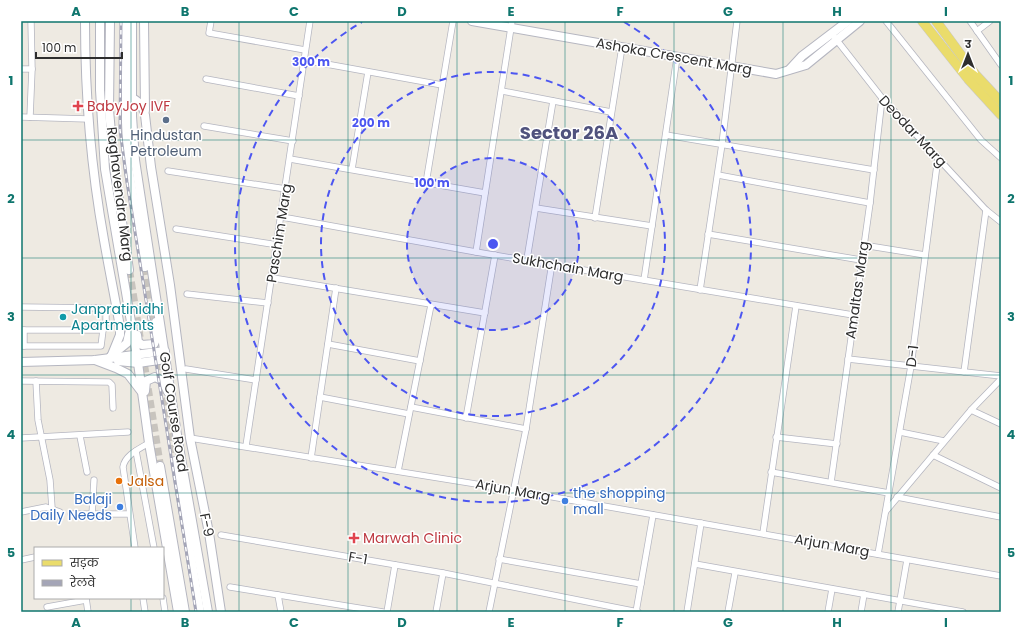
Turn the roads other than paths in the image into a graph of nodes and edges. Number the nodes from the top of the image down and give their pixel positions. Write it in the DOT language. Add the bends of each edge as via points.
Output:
graph roads {
  1 [pos="31,21"];
  2 [pos="85,21"];
  3 [pos="100,21"];
  4 [pos="110,21"];
  5 [pos="125,21"];
  6 [pos="132,21"];
  7 [pos="144,21"];
  8 [pos="211,21"];
  9 [pos="310,21"];
  10 [pos="453,21"];
  11 [pos="472,21"];
  12 [pos="737,21"];
  13 [pos="848,21"];
  14 [pos="860,21"];
  15 [pos="886,21"];
  16 [pos="922,21"];
  17 [pos="936,21"];
  18 [pos="970,21"];
  19 [pos="990,21"];
  20 [pos="512,24"];
  21 [pos="977,31"];
  22 [pos="834,37"];
  23 [pos="622,47"];
  24 [pos="305,50"];
  25 [pos="677,57"];
  26 [pos="304,60"];
  27 [pos="1001,65"];
  28 [pos="731,67"];
  29 [pos="21,69"];
  30 [pos="32,69"];
  31 [pos="368,72"];
  32 [pos="206,80"];
  33 [pos="442,85"];
  34 [pos="502,91"];
  35 [pos="299,96"];
  36 [pos="132,98"];
  37 [pos="882,98"];
  38 [pos="553,101"];
  39 [pos="1001,102"];
  40 [pos="611,112"];
  41 [pos="145,115"];
  42 [pos="1001,115"];
  43 [pos="21,117"];
  44 [pos="30,117"];
  45 [pos="88,119"];
  46 [pos="204,126"];
  47 [pos="666,135"];
  48 [pos="293,141"];
  49 [pos="722,144"];
  50 [pos="938,157"];
  51 [pos="1001,158"];
  52 [pos="290,159"];
  53 [pos="352,170"];
  54 [pos="874,170"];
  55 [pos="168,171"];
  56 [pos="718,175"];
  57 [pos="426,183"];
  58 [pos="286,189"];
  59 [pos="485,193"];
  60 [pos="870,203"];
  61 [pos="536,208"];
  62 [pos="986,210"];
  63 [pos="282,217"];
  64 [pos="595,218"];
  65 [pos="1001,222"];
  66 [pos="652,226"];
  67 [pos="176,229"];
  68 [pos="708,234"];
  69 [pos="115,238"];
  70 [pos="104,240"];
  71 [pos="278,245"];
  72 [pos="863,245"];
  73 [pos="476,252"];
  74 [pos="495,255"];
  75 [pos="925,255"];
  76 [pos="527,260"];
  77 [pos="861,260"];
  78 [pos="552,263"];
  79 [pos="145,267"];
  80 [pos="129,270"];
  81 [pos="273,278"];
  82 [pos="644,280"];
  83 [pos="336,288"];
  84 [pos="700,290"];
  85 [pos="187,294"];
  86 [pos="268,303"];
  87 [pos="431,305"];
  88 [pos="796,306"];
  89 [pos="21,307"];
  90 [pos="158,308"];
  91 [pos="128,312"];
  92 [pos="485,313"];
  93 [pos="853,315"];
  94 [pos="131,327"];
  95 [pos="23,330"];
  96 [pos="103,330"];
  97 [pos="328,344"];
  98 [pos="23,346"];
  99 [pos="166,355"];
  100 [pos="111,357"];
  101 [pos="137,359"];
  102 [pos="848,359"];
  103 [pos="95,360"];
  104 [pos="420,361"];
  105 [pos="21,362"];
  106 [pos="911,366"];
  107 [pos="186,369"];
  108 [pos="964,372"];
  109 [pos="1001,376"];
  110 [pos="1001,379"];
  111 [pos="256,380"];
  112 [pos="21,381"];
  113 [pos="36,381"];
  114 [pos="142,392"];
  115 [pos="172,397"];
  116 [pos="320,397"];
  117 [pos="143,402"];
  118 [pos="173,407"];
  119 [pos="113,408"];
  120 [pos="410,410"];
  121 [pos="971,410"];
  122 [pos="466,418"];
  123 [pos="1001,424"];
  124 [pos="188,428"];
  125 [pos="526,429"];
  126 [pos="128,432"];
  127 [pos="900,432"];
  128 [pos="80,436"];
  129 [pos="40,437"];
  130 [pos="776,437"];
  131 [pos="21,438"];
  132 [pos="190,438"];
  133 [pos="944,441"];
  134 [pos="149,443"];
  135 [pos="837,444"];
  136 [pos="246,446"];
  137 [pos="136,451"];
  138 [pos="193,454"];
  139 [pos="933,455"];
  140 [pos="311,458"];
  141 [pos="175,461"];
  142 [pos="160,466"];
  143 [pos="398,471"];
  144 [pos="87,472"];
  145 [pos="771,472"];
  146 [pos="184,473"];
  147 [pos="94,480"];
  148 [pos="831,482"];
  149 [pos="1001,488"];
  150 [pos="514,490"];
  151 [pos="889,493"];
  152 [pos="897,497"];
  153 [pos="52,508"];
  154 [pos="886,511"];
  155 [pos="21,512"];
  156 [pos="60,512"];
  157 [pos="71,514"];
  158 [pos="129,514"];
  159 [pos="92,515"];
  160 [pos="653,515"];
  161 [pos="1001,517"];
  162 [pos="701,523"];
  163 [pos="763,533"];
  164 [pos="221,535"];
  165 [pos="135,547"];
  166 [pos="154,547"];
  167 [pos="878,554"];
  168 [pos="34,557"];
  169 [pos="500,559"];
  170 [pos="21,560"];
  171 [pos="908,560"];
  172 [pos="695,564"];
  173 [pos="395,565"];
  174 [pos="443,573"];
  175 [pos="735,573"];
  176 [pos="1001,576"];
  177 [pos="494,584"];
  178 [pos="641,584"];
  179 [pos="230,587"];
  180 [pos="832,589"];
  181 [pos="864,594"];
  182 [pos="278,595"];
  183 [pos="86,599"];
  184 [pos="143,599"];
  185 [pos="163,599"];
  186 [pos="900,601"];
  187 [pos="47,607"];
  188 [pos="88,612"];
  189 [pos="145,612"];
  190 [pos="165,612"];
  191 [pos="178,612"];
  192 [pos="186,612"];
  193 [pos="200,612"];
  194 [pos="208,612"];
  195 [pos="221,612"];
  196 [pos="281,612"];
  197 [pos="383,612"];
  198 [pos="387,612"];
  199 [pos="436,612"];
  200 [pos="489,612"];
  201 [pos="637,612"];
  202 [pos="687,612"];
  203 [pos="728,612"];
  204 [pos="828,612"];
  205 [pos="861,612"];
  206 [pos="898,612"];
  207 [pos="963,612"];
  1 -- 30 [label="street"];
  2 -- 45 [label="street"];
  3 -- 69 [label="street, Golf Course Road" via="104,169"];
  4 -- 80 [label="street, Raghavendra Marg" via="109,110"];
  5 -- 79 [label="street, Raghavendra Marg" via="128,166"];
  6 -- 36 [label="street, Golf Course Road"];
  7 -- 41 [label="street, F-9"];
  8 -- 24 [label="street" via="209,33"];
  9 -- 24 [label="street, Paschim Marg"];
  10 -- 33 [label="street"];
  11 -- 20 [label="street, Ashoka Crescent Marg"];
  12 -- 28 [label="street"];
  13 -- 22 [label="street"];
  14 -- 22 [label="street, Ashoka Crescent Marg"];
  15 -- 51 [label="street" via="981,140"];
  16 -- 42 [label="main road" via="968,79"];
  17 -- 39 [label="main road" via="975,74"];
  18 -- 21 [label="street"];
  19 -- 21 [label="street"];
  20 -- 23 [label="street, Ashoka Crescent Marg"];
  20 -- 34 [label="street"];
  21 -- 27 [label="street"];
  22 -- 28 [label="street, Ashoka Crescent Marg" via="806,65 776,74"];
  22 -- 37 [label="street, Deodar Marg"];
  23 -- 25 [label="street, Ashoka Crescent Marg"];
  23 -- 40 [label="street"];
  24 -- 26 [label="street, Paschim Marg"];
  25 -- 28 [label="street, Ashoka Crescent Marg"];
  25 -- 47 [label="street"];
  26 -- 31 [label="street"];
  26 -- 35 [label="street, Paschim Marg"];
  28 -- 49 [label="street"];
  29 -- 30 [label="street"];
  30 -- 44 [label="street"];
  31 -- 33 [label="street"];
  31 -- 53 [label="street"];
  32 -- 35 [label="street"];
  33 -- 57 [label="street"];
  34 -- 38 [label="street"];
  34 -- 59 [label="street"];
  35 -- 48 [label="street, Paschim Marg"];
  36 -- 41 [label="street" via="144,107"];
  36 -- 90 [label="street, Golf Course Road" via="135,160"];
  37 -- 50 [label="street, Deodar Marg"];
  37 -- 54 [label="street, Amaltas Marg"];
  38 -- 40 [label="street"];
  38 -- 61 [label="street"];
  40 -- 64 [label="street"];
  41 -- 124 [label="street, F-9" via="150,168 170,285"];
  43 -- 44 [label="street"];
  44 -- 45 [label="street"];
  45 -- 70 [label="street"];
  46 -- 48 [label="street"];
  47 -- 49 [label="street"];
  47 -- 66 [label="street"];
  48 -- 52 [label="street, Paschim Marg"];
  49 -- 54 [label="street"];
  49 -- 56 [label="street"];
  50 -- 62 [label="street, Deodar Marg"];
  50 -- 75 [label="street, D-1"];
  52 -- 53 [label="street"];
  52 -- 58 [label="street, Paschim Marg"];
  53 -- 57 [label="street"];
  54 -- 60 [label="street, Amaltas Marg"];
  55 -- 58 [label="street"];
  56 -- 60 [label="street"];
  56 -- 68 [label="street"];
  57 -- 59 [label="street"];
  58 -- 63 [label="street, Paschim Marg"];
  59 -- 73 [label="street"];
  60 -- 72 [label="street, Amaltas Marg"];
  61 -- 64 [label="street"];
  61 -- 76 [label="street"];
  62 -- 65 [label="street, Deodar Marg"];
  62 -- 108 [label="street"];
  63 -- 71 [label="street, Paschim Marg"];
  63 -- 73 [label="street, Sukhchain Marg"];
  64 -- 66 [label="street"];
  66 -- 82 [label="street"];
  67 -- 71 [label="street"];
  68 -- 77 [label="street"];
  68 -- 84 [label="street"];
  69 -- 70 [label="street"];
  69 -- 91 [label="street, Golf Course Road"];
  70 -- 100 [label="street" via="120,327 120,335"];
  71 -- 81 [label="street, Paschim Marg"];
  72 -- 75 [label="street"];
  72 -- 77 [label="street, Amaltas Marg"];
  73 -- 74 [label="street, Sukhchain Marg"];
  74 -- 76 [label="street, Sukhchain Marg"];
  74 -- 92 [label="street"];
  75 -- 106 [label="street, D-1"];
  76 -- 78 [label="street, Sukhchain Marg"];
  77 -- 93 [label="street, Amaltas Marg"];
  78 -- 82 [label="street, Sukhchain Marg"];
  78 -- 125 [label="street"];
  81 -- 83 [label="street"];
  81 -- 86 [label="street, Paschim Marg"];
  82 -- 84 [label="street, Sukhchain Marg"];
  83 -- 87 [label="street"];
  83 -- 97 [label="street"];
  84 -- 88 [label="street, Sukhchain Marg"];
  85 -- 86 [label="street"];
  86 -- 111 [label="street, Paschim Marg"];
  87 -- 92 [label="street"];
  87 -- 104 [label="street"];
  88 -- 93 [label="street, Sukhchain Marg"];
  88 -- 130 [label="street"];
  89 -- 96 [label="street" via="102,308 106,312 106,326"];
  90 -- 91 [label="street" via="156,339 151,345 139,343 135,321"];
  90 -- 99 [label="street, Golf Course Road"];
  91 -- 94 [label="street, Golf Course Road"];
  92 -- 122 [label="street"];
  93 -- 102 [label="street, Amaltas Marg"];
  94 -- 100 [label="street" via="127,342"];
  94 -- 101 [label="street, Golf Course Road"];
  95 -- 96 [label="street"];
  95 -- 98 [label="street"];
  96 -- 98 [label="street" via="101,346"];
  97 -- 104 [label="street"];
  97 -- 116 [label="street"];
  99 -- 101 [label="street"];
  99 -- 115 [label="street, Golf Course Road"];
  100 -- 103 [label="street"];
  101 -- 103 [label="street"];
  101 -- 114 [label="street, Golf Course Road"];
  102 -- 106 [label="street"];
  102 -- 135 [label="street, Amaltas Marg"];
  103 -- 105 [label="street"];
  103 -- 114 [label="street" via="128,374"];
  104 -- 120 [label="street"];
  106 -- 108 [label="street"];
  106 -- 127 [label="street, D-1"];
  107 -- 111 [label="street"];
  108 -- 109 [label="street"];
  110 -- 121 [label="street"];
  111 -- 136 [label="street, Paschim Marg"];
  112 -- 113 [label="street"];
  113 -- 119 [label="street" via="109,382 112,385"];
  113 -- 129 [label="street"];
  114 -- 117 [label="street, Golf Course Road"];
  115 -- 117 [label="street" via="163,381 153,377 145,383"];
  115 -- 118 [label="street, Golf Course Road"];
  116 -- 120 [label="street"];
  116 -- 140 [label="street"];
  117 -- 134 [label="street, Golf Course Road"];
  118 -- 124 [label="street"];
  118 -- 146 [label="street, Golf Course Road"];
  120 -- 122 [label="street"];
  120 -- 143 [label="street"];
  121 -- 123 [label="street"];
  121 -- 133 [label="street"];
  122 -- 125 [label="street"];
  124 -- 132 [label="street, F-9"];
  125 -- 150 [label="street"];
  126 -- 128 [label="street"];
  127 -- 133 [label="street"];
  127 -- 151 [label="street, D-1"];
  128 -- 129 [label="street"];
  128 -- 144 [label="street"];
  129 -- 131 [label="street"];
  129 -- 153 [label="street" via="50,480"];
  130 -- 135 [label="street"];
  130 -- 145 [label="street"];
  132 -- 136 [label="street, Arjun Marg"];
  132 -- 138 [label="street, F-9"];
  133 -- 139 [label="street"];
  134 -- 137 [label="street"];
  134 -- 191 [label="street, Golf Course Road"];
  135 -- 148 [label="street, Amaltas Marg"];
  136 -- 140 [label="street, Arjun Marg"];
  137 -- 158 [label="street" via="126,459 123,467"];
  137 -- 166 [label="street"];
  138 -- 146 [label="street"];
  138 -- 195 [label="street, F-9"];
  139 -- 149 [label="street"];
  139 -- 152 [label="street"];
  140 -- 143 [label="street, Arjun Marg"];
  141 -- 193 [label="street"];
  142 -- 192 [label="street"];
  143 -- 150 [label="street, Arjun Marg"];
  145 -- 148 [label="street"];
  145 -- 163 [label="street"];
  146 -- 194 [label="street, Golf Course Road"];
  147 -- 159 [label="street"];
  148 -- 151 [label="street"];
  150 -- 160 [label="street, Arjun Marg"];
  150 -- 169 [label="street"];
  151 -- 154 [label="street, D-1"];
  152 -- 154 [label="street"];
  152 -- 161 [label="street"];
  153 -- 155 [label="street"];
  153 -- 156 [label="street"];
  154 -- 167 [label="street, D-1"];
  157 -- 159 [label="street"];
  158 -- 159 [label="street"];
  158 -- 165 [label="street"];
  160 -- 162 [label="street, Arjun Marg"];
  160 -- 178 [label="street"];
  162 -- 163 [label="street, Arjun Marg"];
  162 -- 172 [label="street"];
  163 -- 167 [label="street, Arjun Marg"];
  164 -- 173 [label="street, F-1"];
  167 -- 171 [label="street, Arjun Marg"];
  168 -- 170 [label="street"];
  169 -- 177 [label="street"];
  169 -- 178 [label="street"];
  171 -- 176 [label="street, Arjun Marg"];
  171 -- 186 [label="street"];
  172 -- 175 [label="street"];
  172 -- 202 [label="street"];
  173 -- 174 [label="street, F-1"];
  173 -- 198 [label="street"];
  174 -- 177 [label="street, F-1"];
  174 -- 199 [label="street"];
  175 -- 180 [label="street"];
  175 -- 203 [label="street"];
  177 -- 200 [label="street"];
  177 -- 201 [label="street, F-1"];
  178 -- 201 [label="street"];
  179 -- 182 [label="street"];
  180 -- 181 [label="street"];
  180 -- 204 [label="street"];
  181 -- 186 [label="street"];
  181 -- 205 [label="street"];
  182 -- 196 [label="street"];
  182 -- 197 [label="street"];
  183 -- 187 [label="street"];
  183 -- 188 [label="street"];
  184 -- 189 [label="street"];
  185 -- 190 [label="street"];
  186 -- 206 [label="street"];
  186 -- 207 [label="street"];
}
